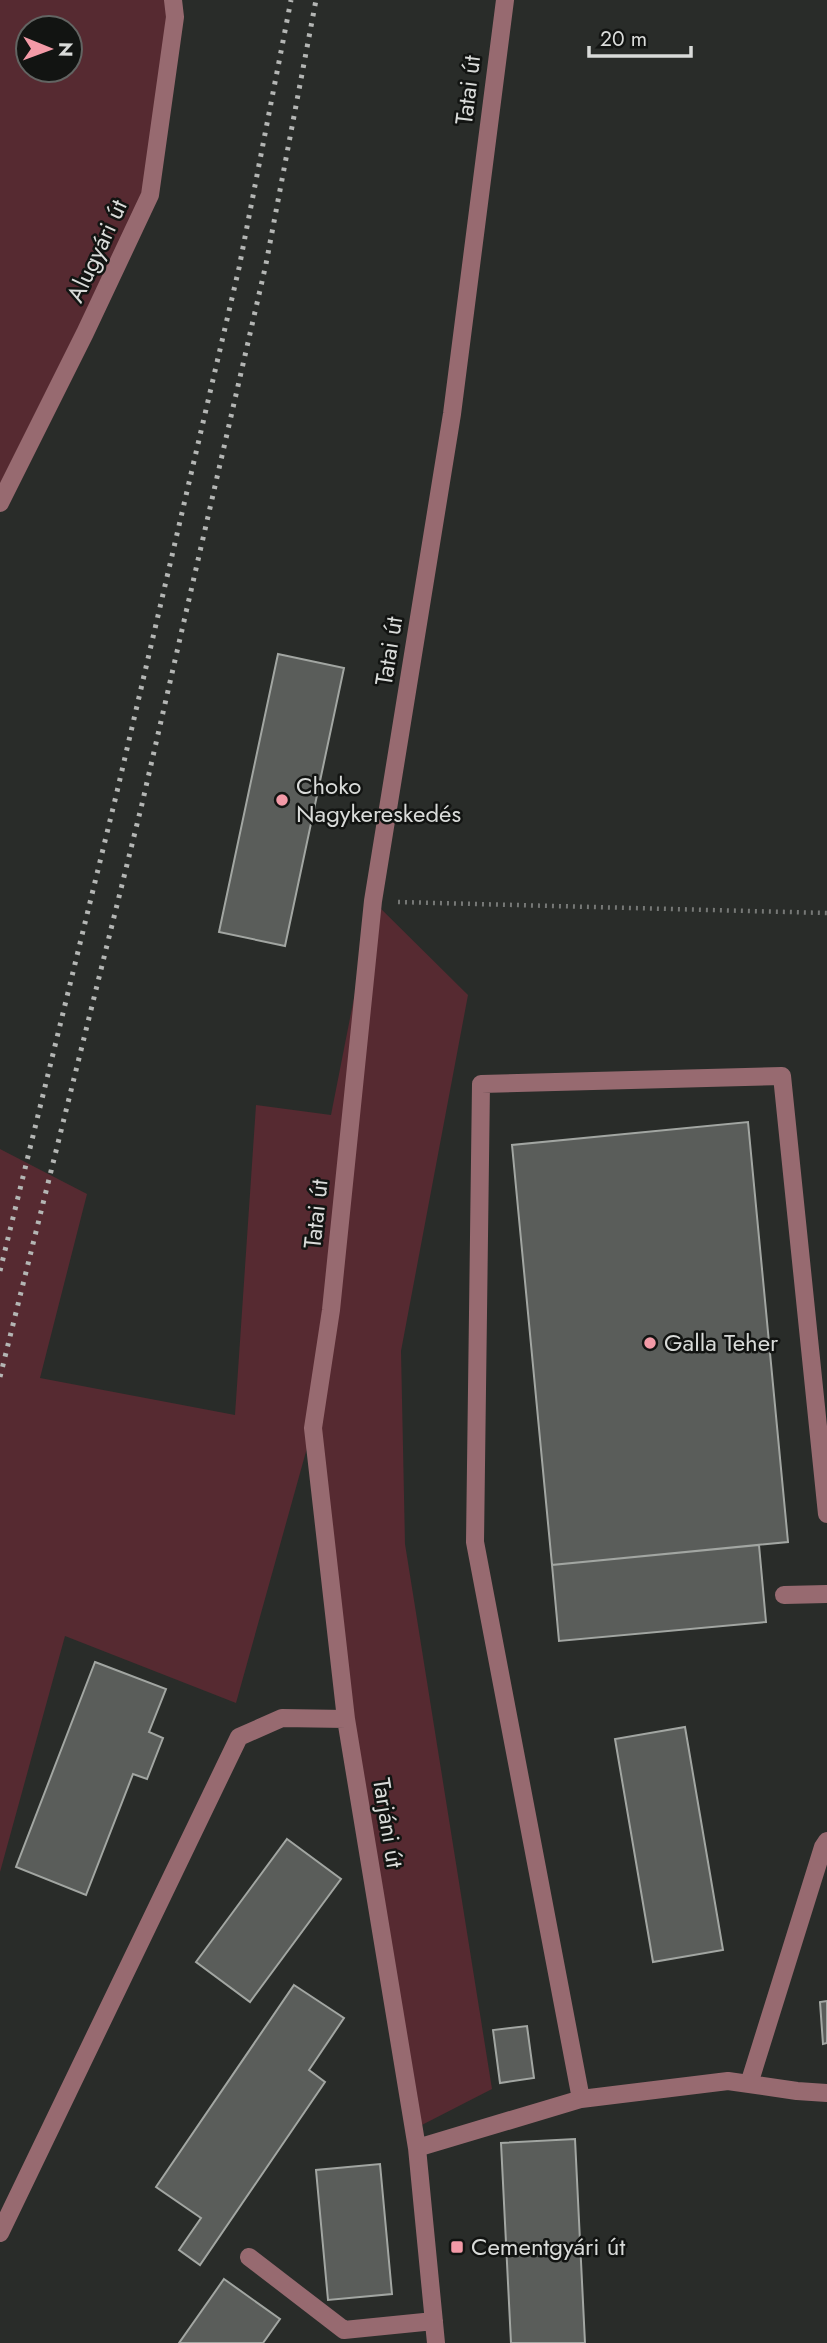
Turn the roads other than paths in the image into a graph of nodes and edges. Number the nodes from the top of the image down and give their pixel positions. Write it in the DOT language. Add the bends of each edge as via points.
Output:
graph roads {
  1 [pos="173,0"];
  2 [pos="505,0"];
  3 [pos="0,503"];
  4 [pos="331,1310"];
  5 [pos="827,1514"];
  6 [pos="827,1594"];
  7 [pos="785,1595"];
  8 [pos="346,1719"];
  9 [pos="827,1841"];
  10 [pos="750,2084"];
  11 [pos="827,2093"];
  12 [pos="581,2099"];
  13 [pos="417,2148"];
  14 [pos="0,2233"];
  15 [pos="249,2257"];
  16 [pos="434,2321"];
  17 [pos="436,2343"];
  1 -- 3 [label="street, Alugyári út" via="175,17 150,195"];
  2 -- 4 [label="street, Tatai út" via="452,414 373,901"];
  4 -- 8 [label="street, Tarjáni út" via="313,1428"];
  5 -- 12 [label="street" via="782,1076 481,1084 475,1542"];
  6 -- 7 [label="street"];
  8 -- 13 [label="street, Tarjáni út"];
  8 -- 14 [label="street" via="282,1718 239,1737"];
  9 -- 10 [label="street"];
  10 -- 11 [label="street"];
  10 -- 12 [label="street" via="728,2081"];
  12 -- 13 [label="street"];
  13 -- 16 [label="street, Tarjáni út"];
  15 -- 16 [label="street" via="344,2330"];
  16 -- 17 [label="street, Tarjáni út"];
}
